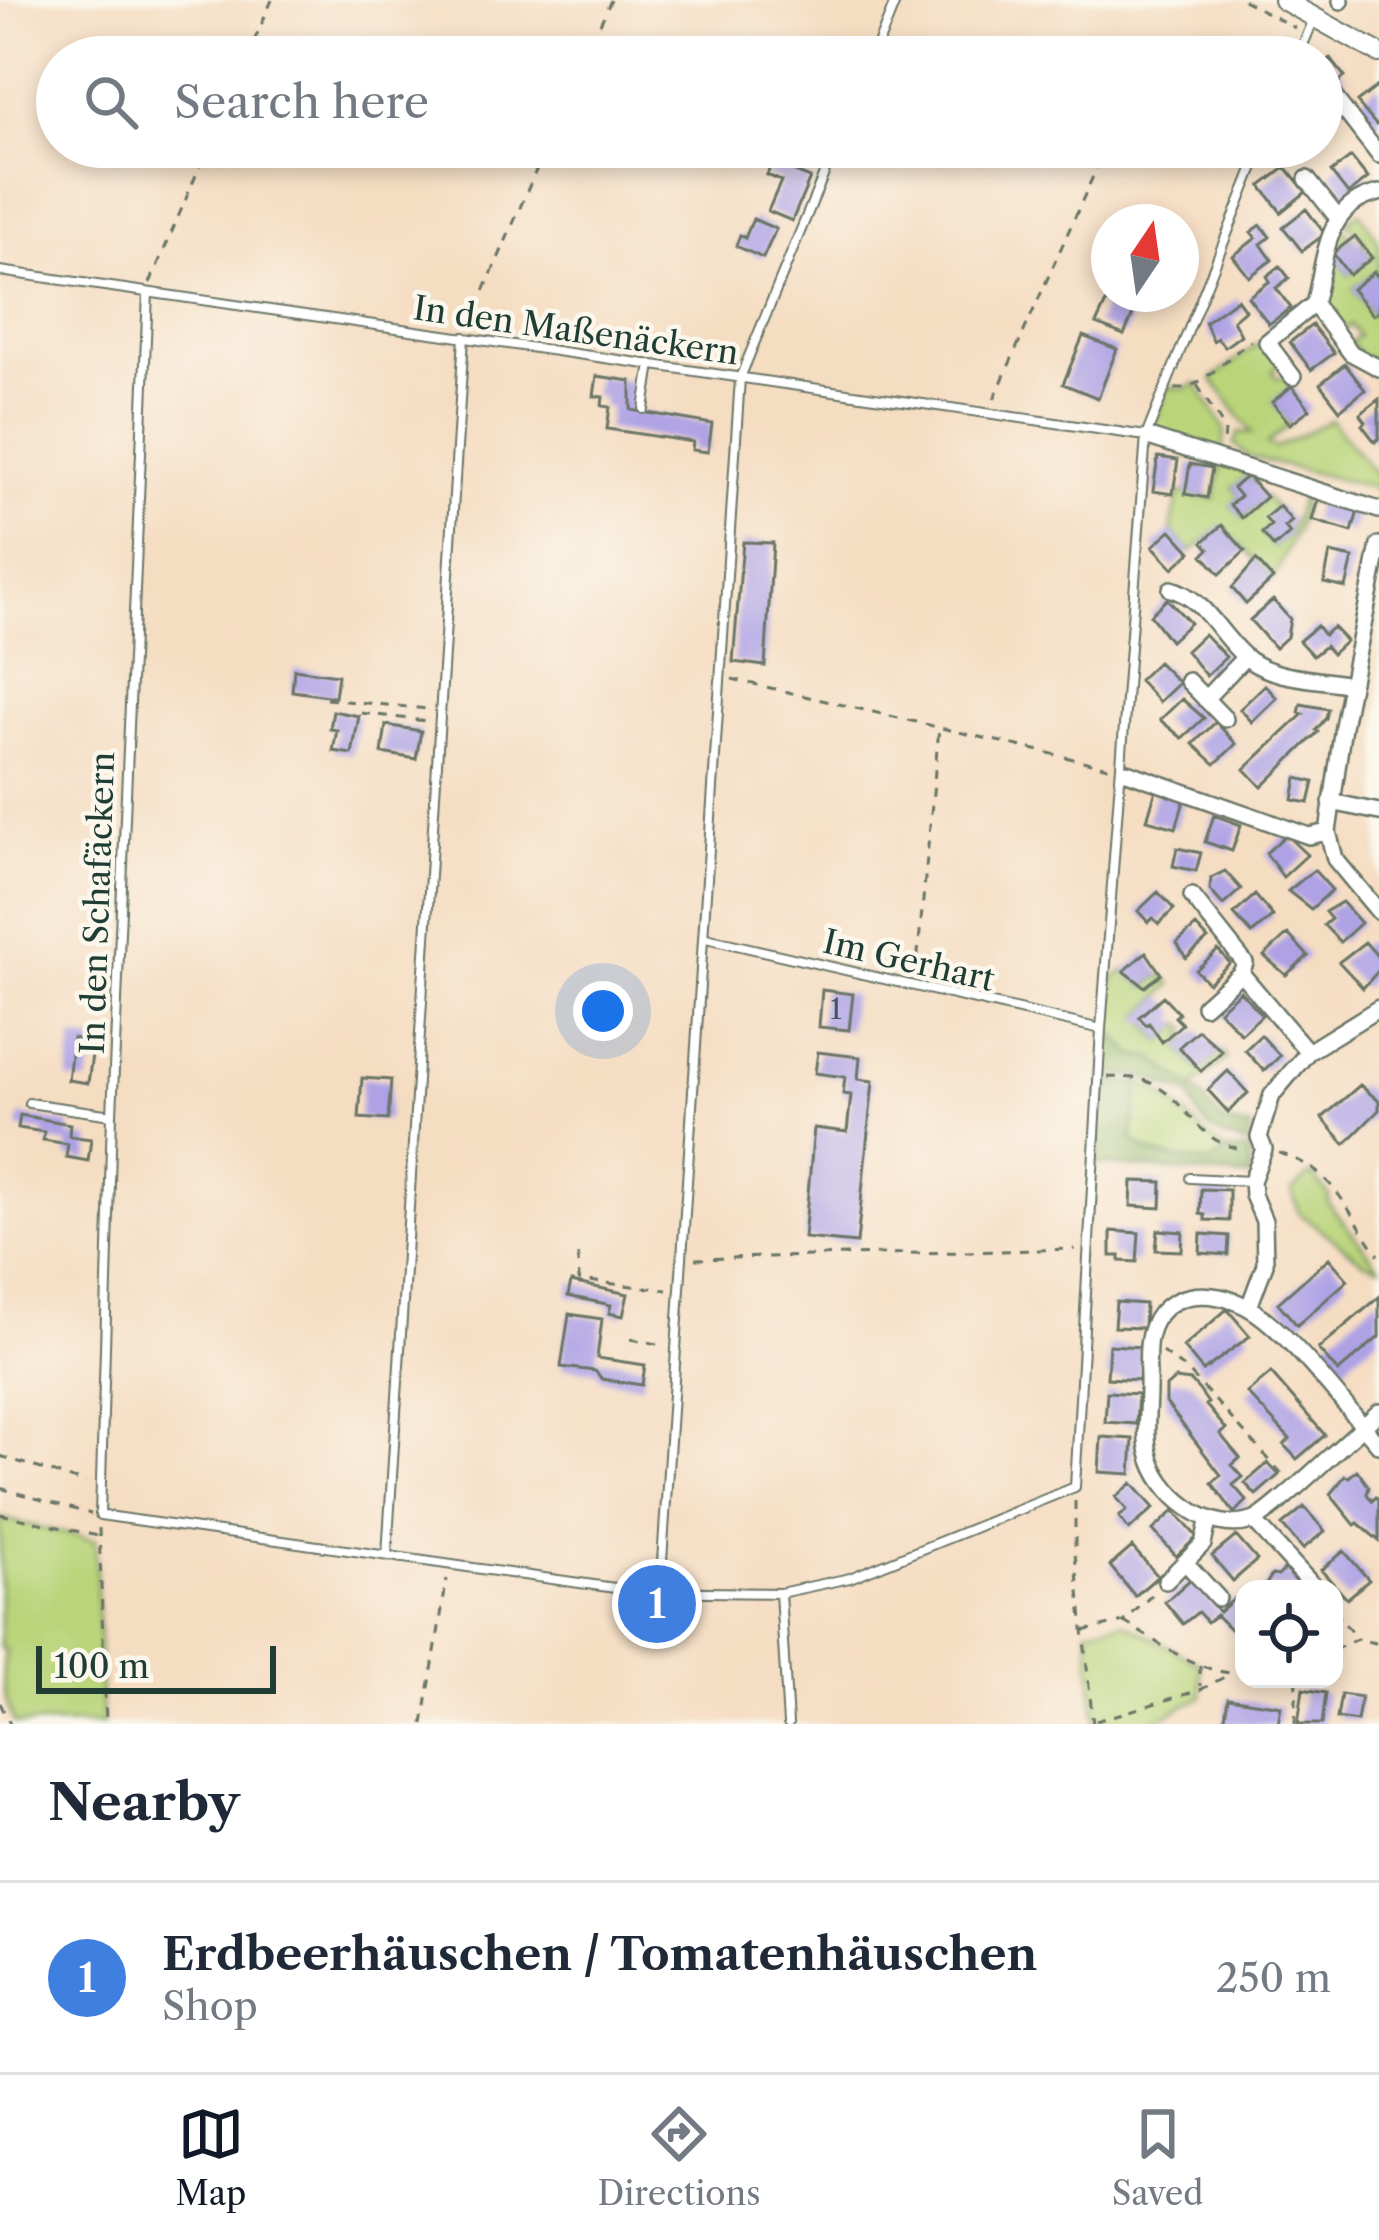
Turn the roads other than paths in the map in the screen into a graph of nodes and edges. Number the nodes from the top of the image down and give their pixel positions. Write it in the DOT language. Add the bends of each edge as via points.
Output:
graph roads {
  1 [pos="896,0"];
  2 [pos="1283,0"];
  3 [pos="1311,26"];
  4 [pos="881,36"];
  5 [pos="1307,36"];
  6 [pos="1336,36"];
  7 [pos="1343,39"];
  8 [pos="1379,53"];
  9 [pos="1343,108"];
  10 [pos="1379,154"];
  11 [pos="826,168"];
  12 [pos="1253,168"];
  13 [pos="1307,179"];
  14 [pos="1379,194"];
  15 [pos="1337,217"];
  16 [pos="0,271"];
  17 [pos="148,293"];
  18 [pos="1314,304"];
  19 [pos="464,337"];
  20 [pos="651,364"];
  21 [pos="1379,368"];
  22 [pos="1293,377"];
  23 [pos="740,378"];
  24 [pos="644,409"];
  25 [pos="1149,437"];
  26 [pos="1379,510"];
  27 [pos="1379,545"];
  28 [pos="1171,589"];
  29 [pos="1245,657"];
  30 [pos="1188,681"];
  31 [pos="1351,685"];
  32 [pos="1205,699"];
  33 [pos="1225,719"];
  34 [pos="1124,771"];
  35 [pos="1331,802"];
  36 [pos="1379,812"];
  37 [pos="1328,832"];
  38 [pos="1192,896"];
  39 [pos="1379,912"];
  40 [pos="706,938"];
  41 [pos="1241,973"];
  42 [pos="1204,1006"];
  43 [pos="1379,1008"];
  44 [pos="1101,1029"];
  45 [pos="1308,1052"];
  46 [pos="29,1103"];
  47 [pos="112,1114"];
  48 [pos="1190,1178"];
  49 [pos="1252,1181"];
  50 [pos="1249,1307"];
  51 [pos="1379,1412"];
  52 [pos="1363,1427"];
  53 [pos="1379,1445"];
  54 [pos="1254,1521"];
  55 [pos="1208,1522"];
  56 [pos="387,1555"];
  57 [pos="1185,1562"];
  58 [pos="1308,1580"];
  59 [pos="1166,1581"];
  60 [pos="661,1592"];
  61 [pos="780,1593"];
  62 [pos="1218,1598"];
  63 [pos="788,1724"];
  1 -- 4 [label="lane"];
  2 -- 3 [label="street"];
  3 -- 5 [label="lane"];
  3 -- 6 [label="street"];
  7 -- 8 [label="street"];
  9 -- 10 [label="street"];
  11 -- 23 [label="lane"];
  12 -- 25 [label="lane"];
  13 -- 15 [label="street"];
  14 -- 15 [label="street" via="1356,199"];
  15 -- 18 [label="street"];
  16 -- 17 [label="lane, In den Maßenäckern"];
  17 -- 19 [label="lane, In den Maßenäckern"];
  17 -- 47 [label="lane, In den Schafäckern"];
  18 -- 21 [label="street" via="1351,353"];
  18 -- 22 [label="street" via="1263,342"];
  19 -- 20 [label="lane, In den Maßenäckern"];
  19 -- 56 [label="lane"];
  20 -- 23 [label="lane, In den Maßenäckern"];
  20 -- 24 [label="lane"];
  23 -- 25 [label="lane, In den Maßenäckern"];
  23 -- 40 [label="lane"];
  25 -- 26 [label="street"];
  25 -- 34 [label="lane"];
  27 -- 31 [label="street"];
  28 -- 29 [label="street" via="1193,600"];
  29 -- 31 [label="street" via="1288,675"];
  29 -- 32 [label="street"];
  30 -- 32 [label="street"];
  31 -- 35 [label="street"];
  32 -- 33 [label="street"];
  34 -- 37 [label="street" via="1309,836"];
  34 -- 44 [label="lane"];
  35 -- 36 [label="street"];
  35 -- 37 [label="street"];
  37 -- 39 [label="street" via="1335,859"];
  38 -- 41 [label="street" via="1245,963"];
  40 -- 44 [label="lane, Im Gerhart"];
  40 -- 60 [label="lane"];
  41 -- 42 [label="street"];
  41 -- 45 [label="street"];
  43 -- 45 [label="street"];
  44 -- 61 [label="lane" via="1075,1487 888,1564"];
  45 -- 49 [label="street" via="1273,1095"];
  46 -- 47 [label="lane"];
  47 -- 56 [label="lane, In den Schafäckern" via="100,1515"];
  48 -- 49 [label="lane"];
  49 -- 50 [label="street" via="1266,1242"];
  50 -- 52 [label="street"];
  50 -- 55 [label="street" via="1212,1295 1179,1297 1149,1335 1150,1459"];
  51 -- 52 [label="street"];
  52 -- 53 [label="street"];
  52 -- 54 [label="street"];
  54 -- 55 [label="street"];
  54 -- 58 [label="street"];
  55 -- 57 [label="street" via="1203,1544"];
  56 -- 60 [label="lane"];
  57 -- 59 [label="street"];
  57 -- 62 [label="street"];
  60 -- 61 [label="lane"];
  61 -- 63 [label="lane"];
}
